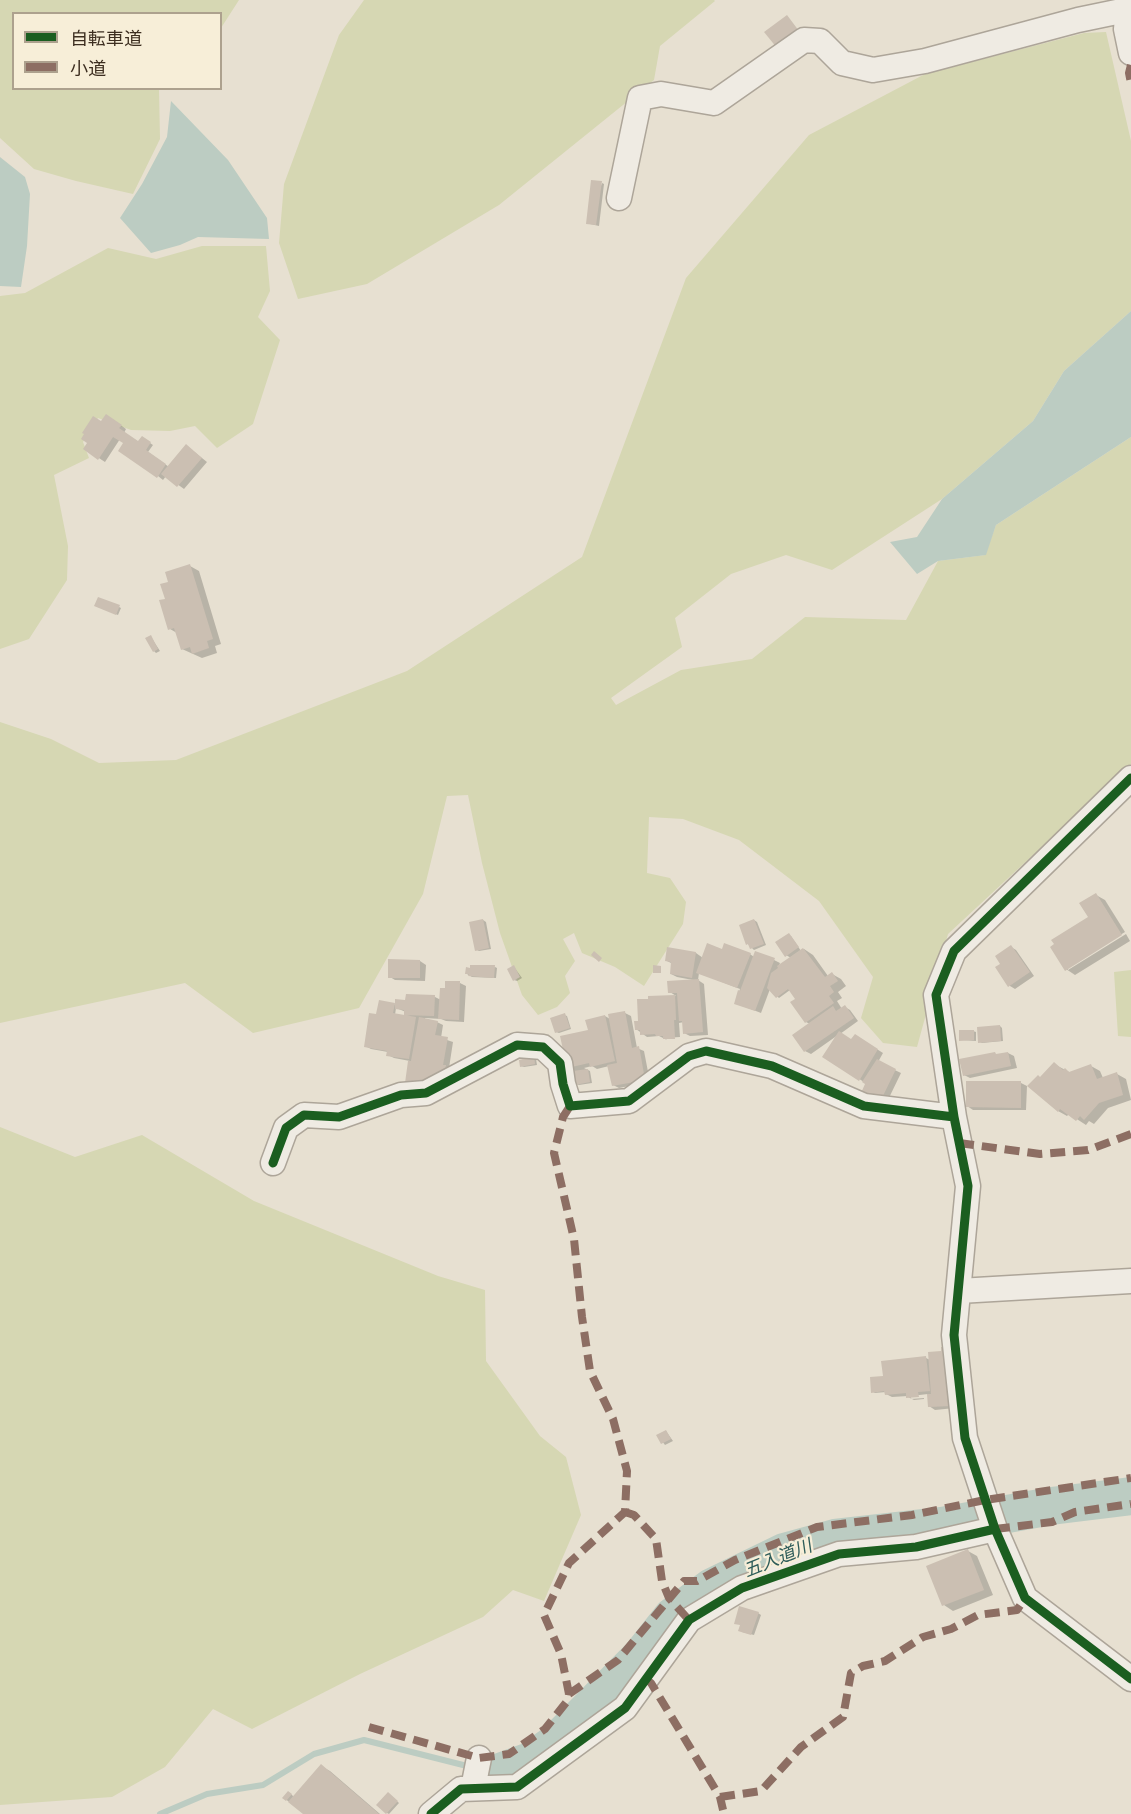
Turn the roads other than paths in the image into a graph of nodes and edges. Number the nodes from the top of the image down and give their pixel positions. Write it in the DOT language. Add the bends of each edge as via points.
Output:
graph roads {
  1 [pos="1130,9"];
  2 [pos="1131,53"];
  3 [pos="619,198"];
  4 [pos="1131,777"];
  5 [pos="954,1117"];
  6 [pos="273,1163"];
  7 [pos="1131,1281"];
  8 [pos="959,1291"];
  9 [pos="995,1529"];
  10 [pos="1131,1679"];
  11 [pos="479,1758"];
  12 [pos="473,1788"];
  13 [pos="431,1814"];
  1 -- 2 [label="street" via="1126,29"];
  1 -- 3 [label="street" via="925,61 873,70 842,63 820,41 804,40 714,103 661,94 640,98"];
  4 -- 5 [label="street" via="954,951 936,994"];
  5 -- 6 [label="street" via="864,1106 772,1066 705,1051 689,1056 629,1101 570,1106 560,1062 543,1047 517,1045 426,1093 400,1095 339,1117 304,1115 286,1128"];
  5 -- 8 [label="street" via="968,1186"];
  7 -- 8 [label="street"];
  8 -- 9 [label="street" via="954,1335 965,1438"];
  9 -- 10 [label="street" via="1025,1598"];
  9 -- 12 [label="street" via="916,1547 839,1554 742,1588 689,1620 625,1708 517,1787"];
  11 -- 12 [label="street"];
  12 -- 13 [label="street" via="461,1789"];
}
